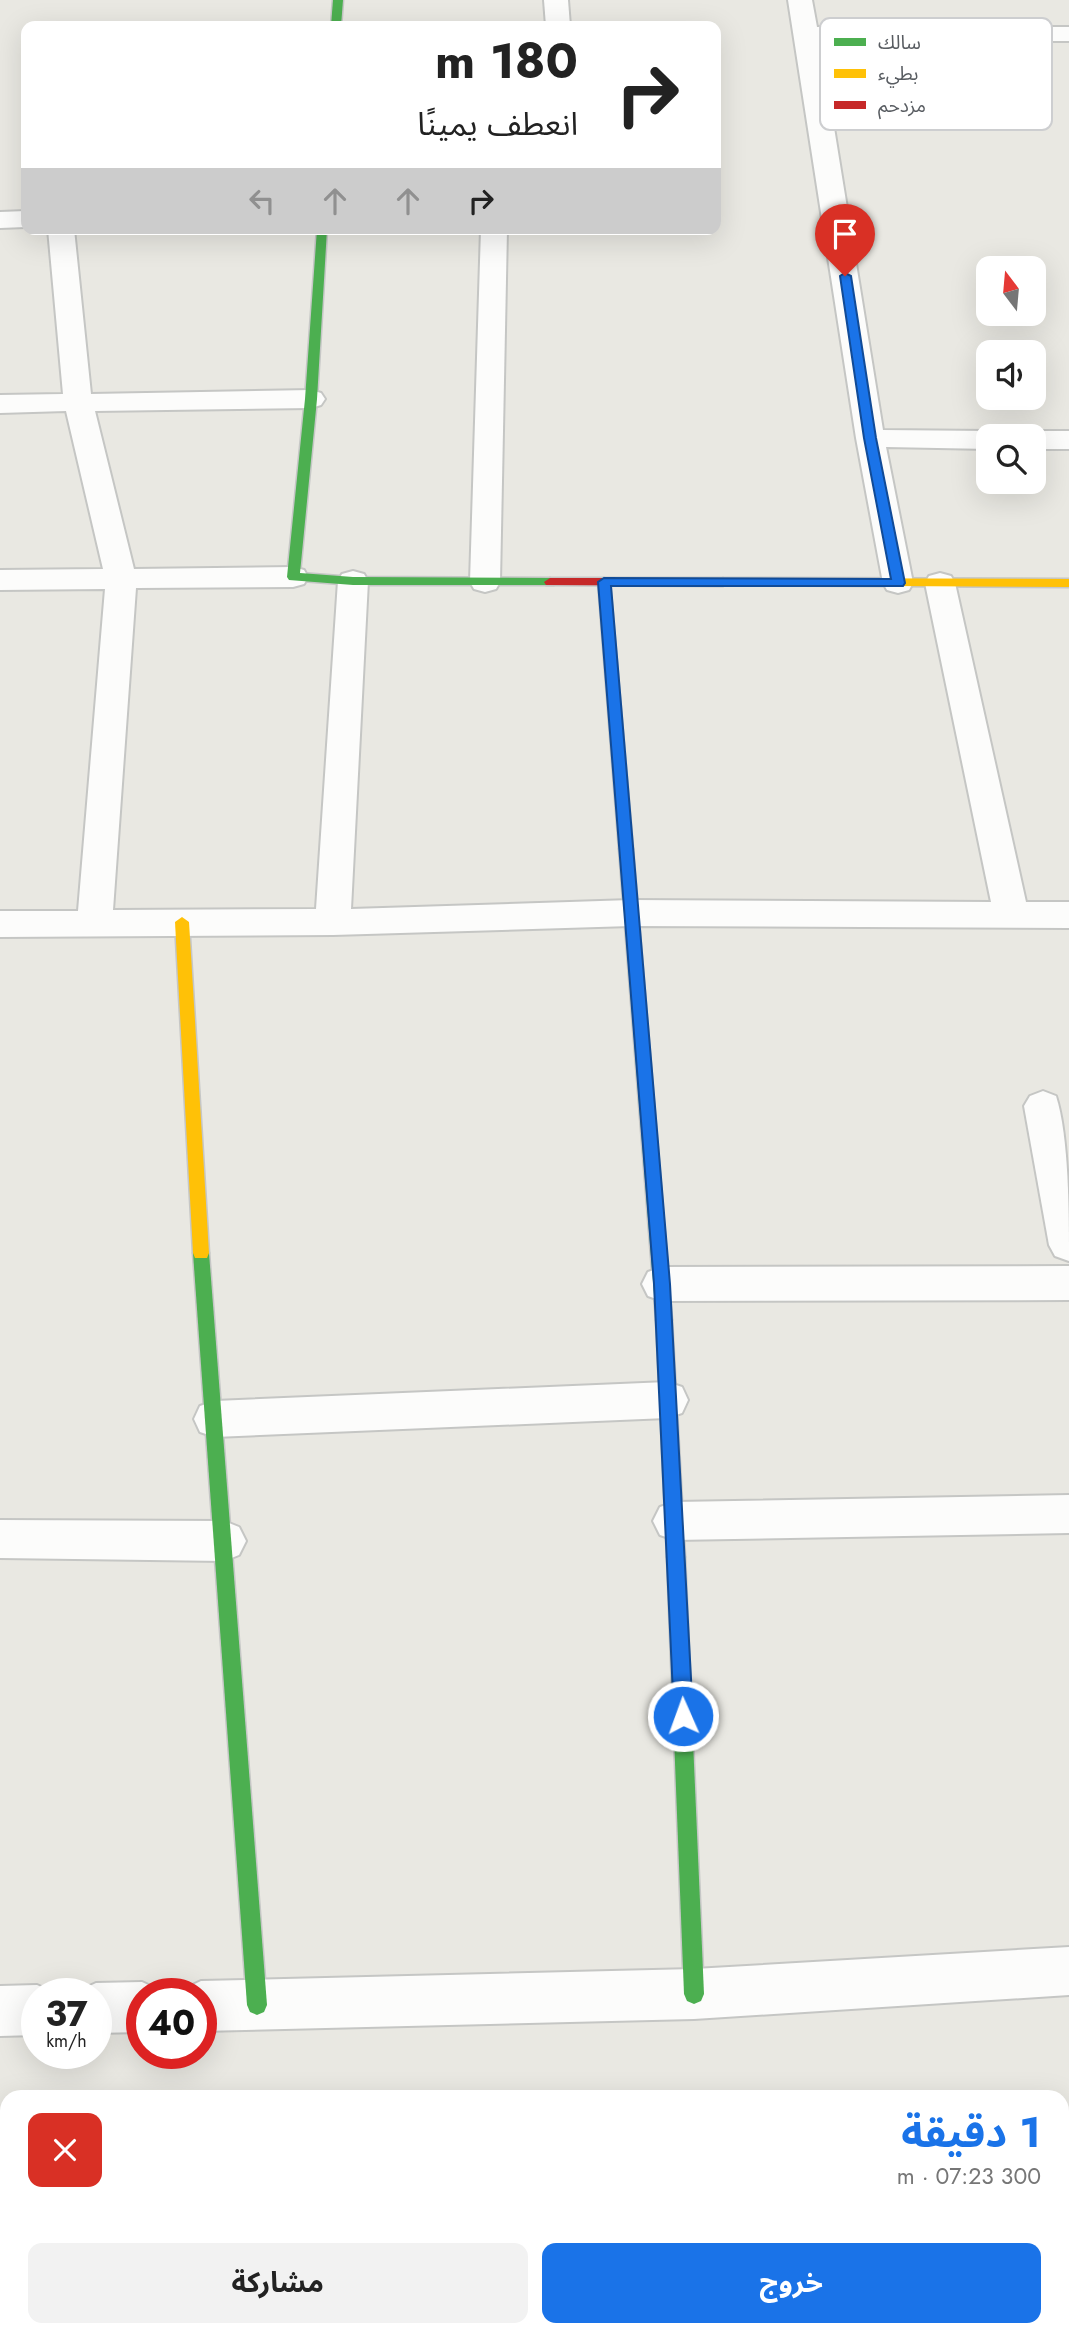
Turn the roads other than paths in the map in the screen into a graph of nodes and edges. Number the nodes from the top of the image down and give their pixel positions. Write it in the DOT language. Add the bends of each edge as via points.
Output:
graph roads {
  1 [pos="338,0"];
  2 [pos="556,0"];
  3 [pos="800,0"];
  4 [pos="336,21"];
  5 [pos="558,21"];
  6 [pos="807,34"];
  7 [pos="820,34"];
  8 [pos="820,117"];
  9 [pos="822,130"];
  10 [pos="21,219"];
  11 [pos="0,220"];
  12 [pos="62,235"];
  13 [pos="322,235"];
  14 [pos="494,235"];
  15 [pos="312,399"];
  16 [pos="78,401"];
  17 [pos="0,404"];
  18 [pos="870,438"];
  19 [pos="1069,439"];
  20 [pos="976,440"];
  21 [pos="1046,440"];
  22 [pos="293,577"];
  23 [pos="0,579"];
  24 [pos="121,580"];
  25 [pos="353,581"];
  26 [pos="485,582"];
  27 [pos="604,582"];
  28 [pos="898,583"];
  29 [pos="940,583"];
  30 [pos="1069,583"];
  31 [pos="631,913"];
  32 [pos="1011,915"];
  33 [pos="1069,915"];
  34 [pos="95,921"];
  35 [pos="182,922"];
  36 [pos="333,922"];
  37 [pos="0,924"];
  38 [pos="1042,1106"];
  39 [pos="1069,1245"];
  40 [pos="1069,1283"];
  41 [pos="662,1284"];
  42 [pos="667,1400"];
  43 [pos="215,1419"];
  44 [pos="1069,1514"];
  45 [pos="676,1521"];
  46 [pos="0,1539"];
  47 [pos="224,1541"];
  48 [pos="1069,1971"];
  49 [pos="694,1994"];
  50 [pos="257,2005"];
  51 [pos="217,2006"];
  52 [pos="21,2010"];
  53 [pos="0,2011"];
  1 -- 4 [label="street"];
  2 -- 5 [label="street"];
  3 -- 6 [label="street"];
  6 -- 7 [label="street"];
  6 -- 8 [label="street"];
  9 -- 18 [label="street"];
  10 -- 11 [label="street"];
  12 -- 16 [label="street"];
  13 -- 15 [label="street"];
  14 -- 26 [label="street"];
  15 -- 16 [label="street"];
  15 -- 22 [label="street"];
  16 -- 17 [label="street"];
  16 -- 24 [label="street"];
  18 -- 20 [label="street"];
  18 -- 28 [label="street"];
  19 -- 21 [label="street"];
  22 -- 24 [label="street"];
  22 -- 25 [label="street"];
  23 -- 24 [label="street"];
  24 -- 34 [label="street"];
  25 -- 26 [label="street"];
  25 -- 36 [label="street"];
  26 -- 27 [label="street"];
  27 -- 28 [label="street"];
  27 -- 31 [label="street"];
  28 -- 29 [label="street"];
  29 -- 30 [label="street"];
  29 -- 32 [label="street"];
  31 -- 32 [label="street"];
  31 -- 36 [label="street"];
  31 -- 41 [label="street"];
  32 -- 33 [label="street"];
  34 -- 35 [label="street"];
  34 -- 37 [label="street"];
  35 -- 36 [label="street"];
  35 -- 43 [label="street" via="197,1202"];
  38 -- 39 [label="street"];
  40 -- 41 [label="street"];
  41 -- 42 [label="street"];
  42 -- 43 [label="street"];
  42 -- 45 [label="street"];
  43 -- 47 [label="street"];
  44 -- 45 [label="street"];
  45 -- 49 [label="street"];
  46 -- 47 [label="street"];
  47 -- 50 [label="street"];
  48 -- 49 [label="street"];
  49 -- 50 [label="street"];
  50 -- 51 [label="street"];
  52 -- 53 [label="street"];
}
